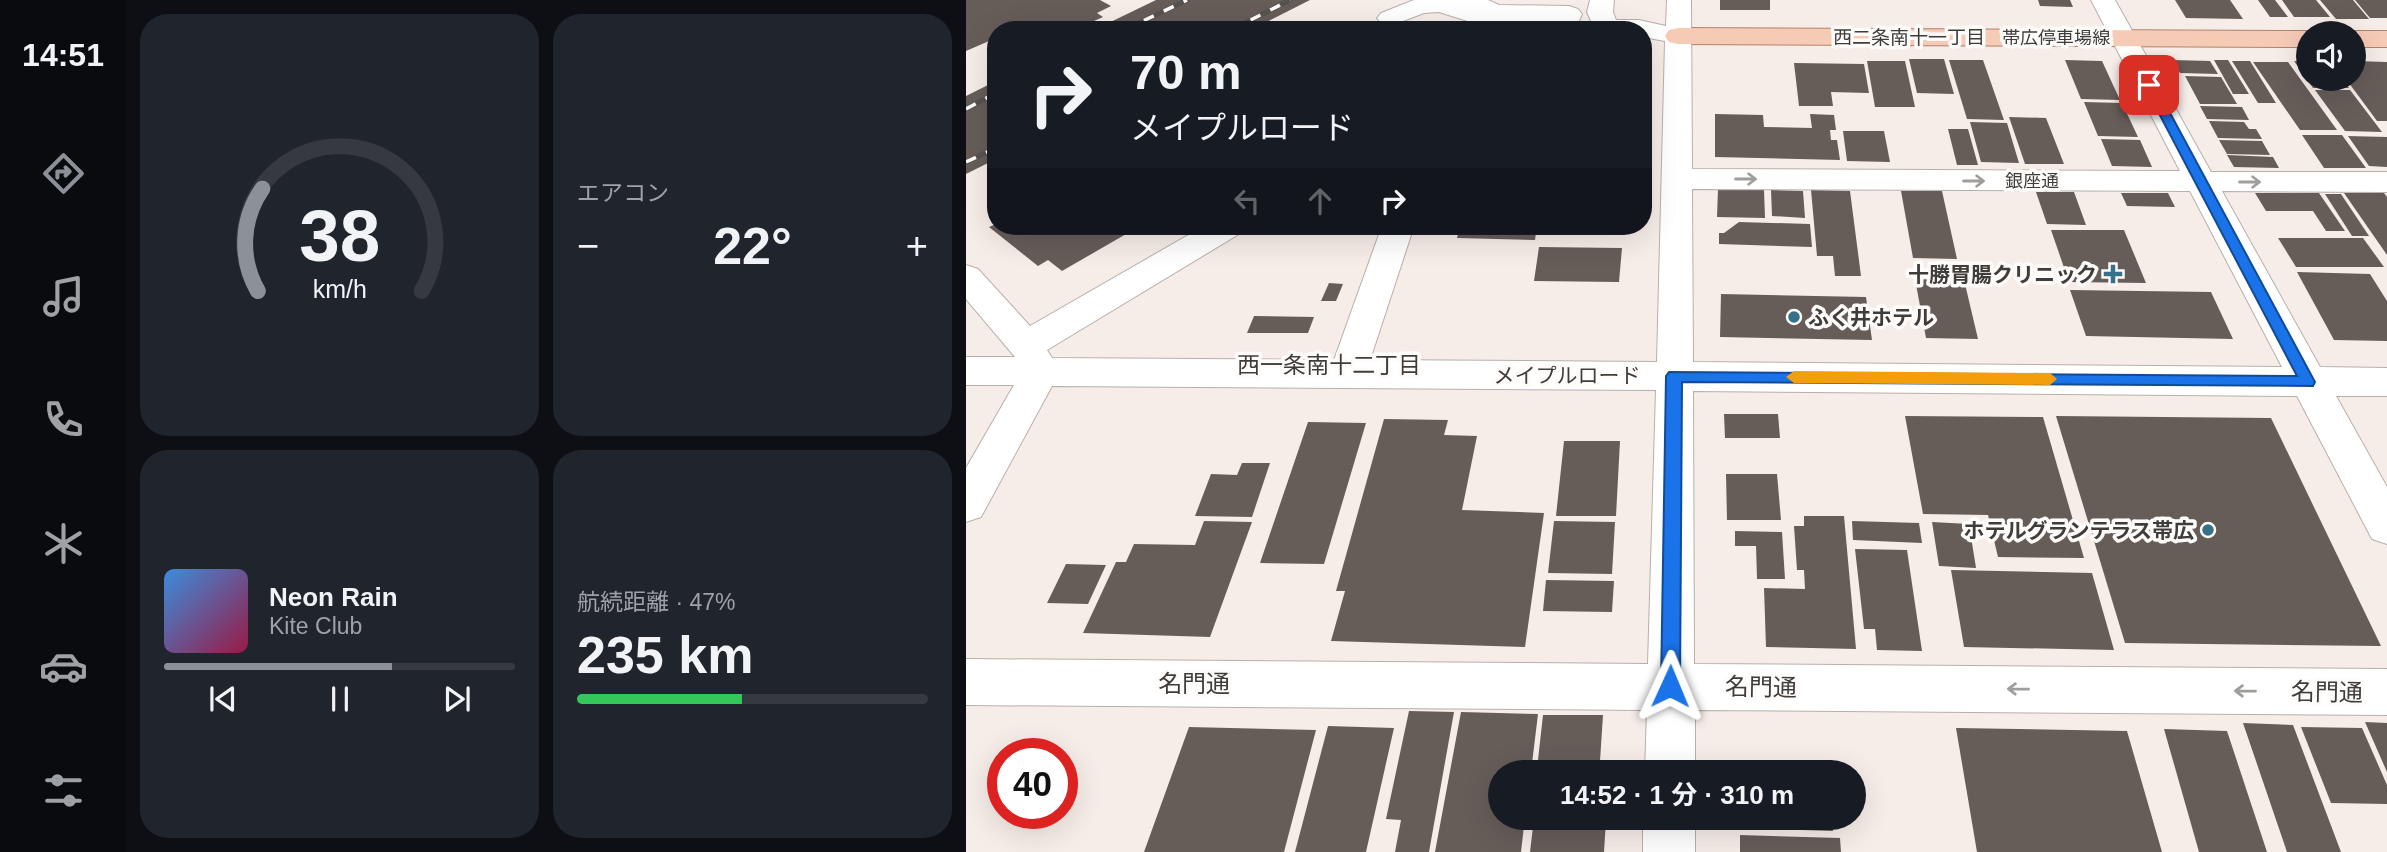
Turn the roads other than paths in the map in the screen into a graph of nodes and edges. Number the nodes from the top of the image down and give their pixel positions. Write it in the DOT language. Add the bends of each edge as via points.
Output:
graph roads {
  1 [pos="1466,0"];
  2 [pos="1602,0"];
  3 [pos="1679,0"];
  4 [pos="2104,0"];
  5 [pos="1396,16"];
  6 [pos="1493,21"];
  7 [pos="1566,21"];
  8 [pos="1604,21"];
  9 [pos="1652,31"];
  10 [pos="1678,36"];
  11 [pos="2125,38"];
  12 [pos="2296,39"];
  13 [pos="2366,39"];
  14 [pos="2387,39"];
  15 [pos="1652,43"];
  16 [pos="1678,179"];
  17 [pos="2200,182"];
  18 [pos="2387,182"];
  19 [pos="1183,235"];
  20 [pos="1212,235"];
  21 [pos="1396,235"];
  22 [pos="1414,235"];
  23 [pos="966,277"];
  24 [pos="1025,348"];
  25 [pos="966,371"];
  26 [pos="1361,374"];
  27 [pos="1674,376"];
  28 [pos="2307,382"];
  29 [pos="2387,382"];
  30 [pos="966,505"];
  31 [pos="2387,526"];
  32 [pos="966,682"];
  33 [pos="1670,686"];
  34 [pos="2387,692"];
  35 [pos="1670,760"];
  36 [pos="1669,830"];
  37 [pos="1669,852"];
  1 -- 7 [label="street" via="1495,12 1569,14"];
  2 -- 8 [label="street"];
  3 -- 10 [label="street"];
  4 -- 11 [label="street"];
  5 -- 6 [label="street" via="1420,6 1439,5"];
  9 -- 10 [label="street"];
  10 -- 11 [label="main road, 帯広停車場線"];
  10 -- 15 [label="street"];
  10 -- 16 [label="street"];
  11 -- 12 [label="main road, 帯広停車場線"];
  11 -- 17 [label="street"];
  13 -- 14 [label="main road"];
  16 -- 17 [label="street, 銀座通, one-way"];
  16 -- 27 [label="street"];
  17 -- 18 [label="street, 銀座通, one-way"];
  17 -- 28 [label="street"];
  19 -- 24 [label="street"];
  20 -- 24 [label="street"];
  21 -- 26 [label="street"];
  22 -- 26 [label="street"];
  23 -- 24 [label="street"];
  24 -- 25 [label="street, メイプルロード"];
  24 -- 26 [label="street, メイプルロード"];
  24 -- 30 [label="street"];
  26 -- 27 [label="street, メイプルロード"];
  27 -- 28 [label="street, メイプルロード"];
  27 -- 33 [label="street"];
  28 -- 29 [label="street, メイプルロード"];
  28 -- 31 [label="street"];
  32 -- 33 [label="street, 名門通"];
  34 -- 33 [label="street, 名門通, one-way"];
  33 -- 35 [label="street"];
  36 -- 37 [label="street"];
}
